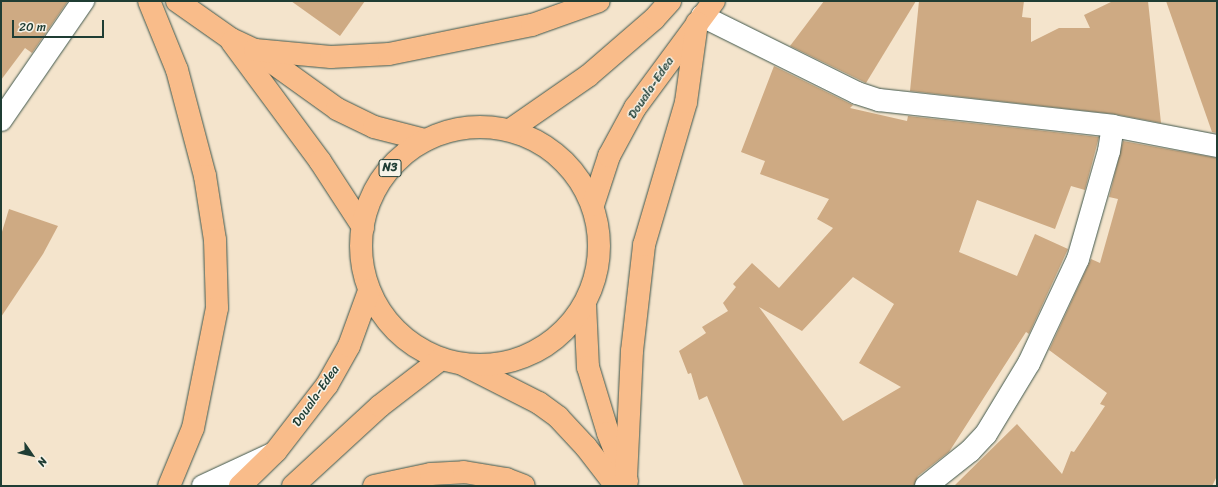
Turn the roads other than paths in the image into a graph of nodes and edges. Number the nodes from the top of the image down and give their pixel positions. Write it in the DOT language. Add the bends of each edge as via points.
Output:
graph roads {
  1 [pos="83,1"];
  2 [pos="149,1"];
  3 [pos="177,1"];
  4 [pos="598,1"];
  5 [pos="670,1"];
  6 [pos="704,13"];
  7 [pos="230,39"];
  8 [pos="255,50"];
  9 [pos="1,120"];
  10 [pos="1113,126"];
  11 [pos="510,130"];
  12 [pos="425,140"];
  13 [pos="1217,146"];
  14 [pos="593,205"];
  15 [pos="363,227"];
  16 [pos="370,292"];
  17 [pos="585,304"];
  18 [pos="441,359"];
  19 [pos="464,365"];
  20 [pos="276,452"];
  21 [pos="623,483"];
  22 [pos="169,486"];
  23 [pos="203,486"];
  24 [pos="240,486"];
  25 [pos="293,486"];
  26 [pos="374,486"];
  27 [pos="524,486"];
  28 [pos="926,486"];
  1 -- 9 [label="street"];
  2 -- 22 [label="main road" via="177,70 205,176 215,240 218,308 193,428"];
  3 -- 7 [label="main road"];
  4 -- 8 [label="main road" via="532,25 389,54 331,57"];
  5 -- 11 [label="main road" via="654,19 588,76"];
  6 -- 10 [label="street" via="857,93 879,100"];
  6 -- 14 [label="main road, Douala-Edea" via="635,108 609,156"];
  6 -- 21 [label="main road" via="686,102 644,244 632,351"];
  7 -- 8 [label="main road"];
  7 -- 15 [label="main road" via="320,161"];
  8 -- 12 [label="main road" via="337,109 374,127"];
  10 -- 13 [label="street"];
  10 -- 28 [label="street" via="1110,151 1078,259 1029,363 986,434 970,451"];
  11 -- 12 [label="main road, N3" via="466,127"];
  11 -- 14 [label="main road, N3" via="550,148 582,182"];
  12 -- 15 [label="main road, N3" via="390,168 368,205"];
  14 -- 17 [label="main road, N3" via="599,230 599,255 595,280"];
  15 -- 16 [label="main road, N3" via="363,271"];
  16 -- 18 [label="main road, N3" via="393,328 410,343"];
  16 -- 20 [label="main road, Douala-Edea" via="349,346 328,385"];
  17 -- 19 [label="main road, N3" via="568,327 546,346 520,359 499,364"];
  17 -- 21 [label="main road" via="588,367"];
  18 -- 19 [label="main road, N3"];
  18 -- 25 [label="main road" via="380,406"];
  19 -- 21 [label="main road" via="539,403 558,417"];
  20 -- 23 [label="street"];
  20 -- 24 [label="main road, Douala-Edea"];
  26 -- 27 [label="main road" via="431,474 464,472"];
}
